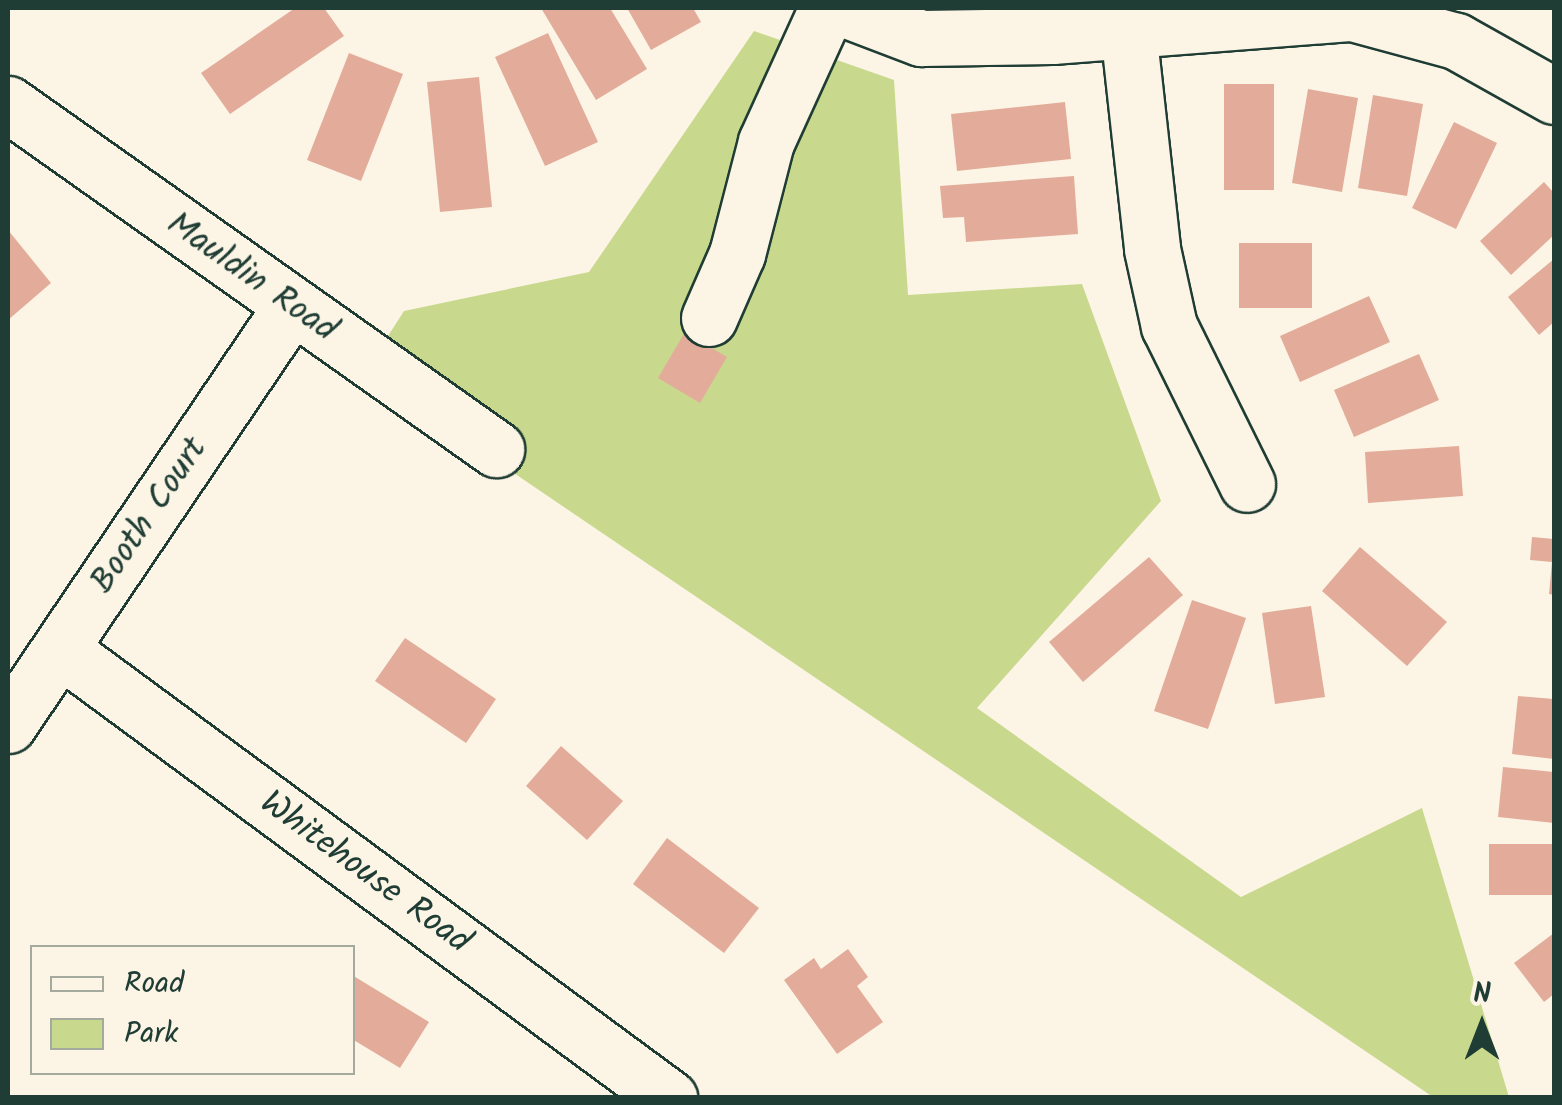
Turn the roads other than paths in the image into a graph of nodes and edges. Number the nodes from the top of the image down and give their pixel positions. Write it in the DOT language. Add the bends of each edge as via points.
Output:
graph roads {
  1 [pos="827,8"];
  2 [pos="842,8"];
  3 [pos="1128,30"];
  4 [pos="1554,96"];
  5 [pos="8,104"];
  6 [pos="291,306"];
  7 [pos="709,318"];
  8 [pos="496,450"];
  9 [pos="1247,484"];
  10 [pos="60,649"];
  11 [pos="8,725"];
  12 [pos="669,1098"];
  1 -- 7 [label="street" via="766,142 728,282"];
  2 -- 3 [label="street" via="921,38"];
  3 -- 4 [label="street" via="1352,13 1456,40"];
  3 -- 9 [label="street" via="1152,248 1168,326"];
  5 -- 6 [label="street, Mauldin Road"];
  6 -- 8 [label="street, Mauldin Road"];
  6 -- 10 [label="street, Booth Court"];
  10 -- 11 [label="street, Booth Court"];
  10 -- 12 [label="street, Whitehouse Road"];
}
